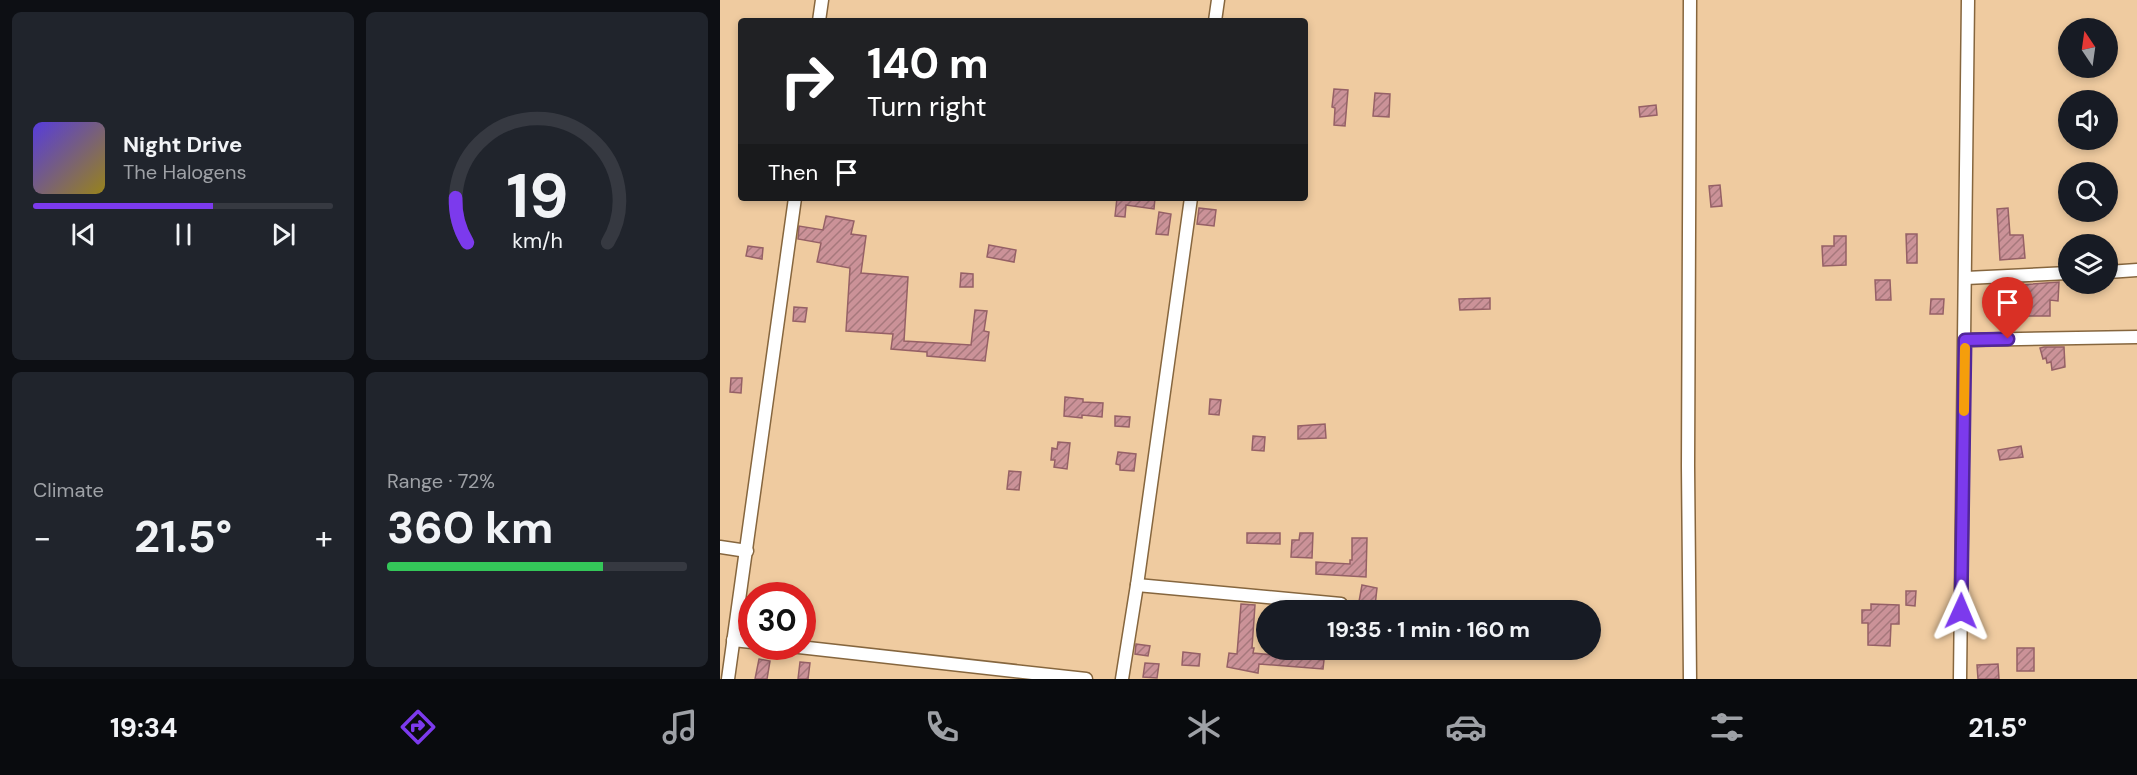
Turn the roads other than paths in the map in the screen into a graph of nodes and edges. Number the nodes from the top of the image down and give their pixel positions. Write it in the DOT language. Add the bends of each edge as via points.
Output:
graph roads {
  1 [pos="822,0"];
  2 [pos="1218,0"];
  3 [pos="1690,0"];
  4 [pos="1968,0"];
  5 [pos="819,18"];
  6 [pos="1215,18"];
  7 [pos="795,201"];
  8 [pos="1191,201"];
  9 [pos="2137,270"];
  10 [pos="2118,271"];
  11 [pos="2058,273"];
  12 [pos="1966,278"];
  13 [pos="2137,337"];
  14 [pos="1965,340"];
  15 [pos="720,547"];
  16 [pos="747,551"];
  17 [pos="1137,585"];
  18 [pos="1307,600"];
  19 [pos="733,640"];
  20 [pos="738,641"];
  21 [pos="816,649"];
  22 [pos="728,679"];
  23 [pos="1086,679"];
  24 [pos="1122,679"];
  25 [pos="1690,679"];
  26 [pos="1960,679"];
  1 -- 5 [label="street"];
  2 -- 6 [label="street"];
  3 -- 25 [label="street"];
  4 -- 12 [label="street"];
  7 -- 16 [label="street"];
  8 -- 17 [label="street"];
  9 -- 10 [label="street"];
  11 -- 12 [label="street"];
  12 -- 14 [label="street"];
  13 -- 14 [label="street"];
  14 -- 26 [label="street"];
  15 -- 16 [label="street"];
  16 -- 19 [label="street"];
  17 -- 18 [label="street"];
  17 -- 24 [label="street"];
  19 -- 20 [label="street"];
  19 -- 22 [label="street"];
  21 -- 23 [label="street"];
}
